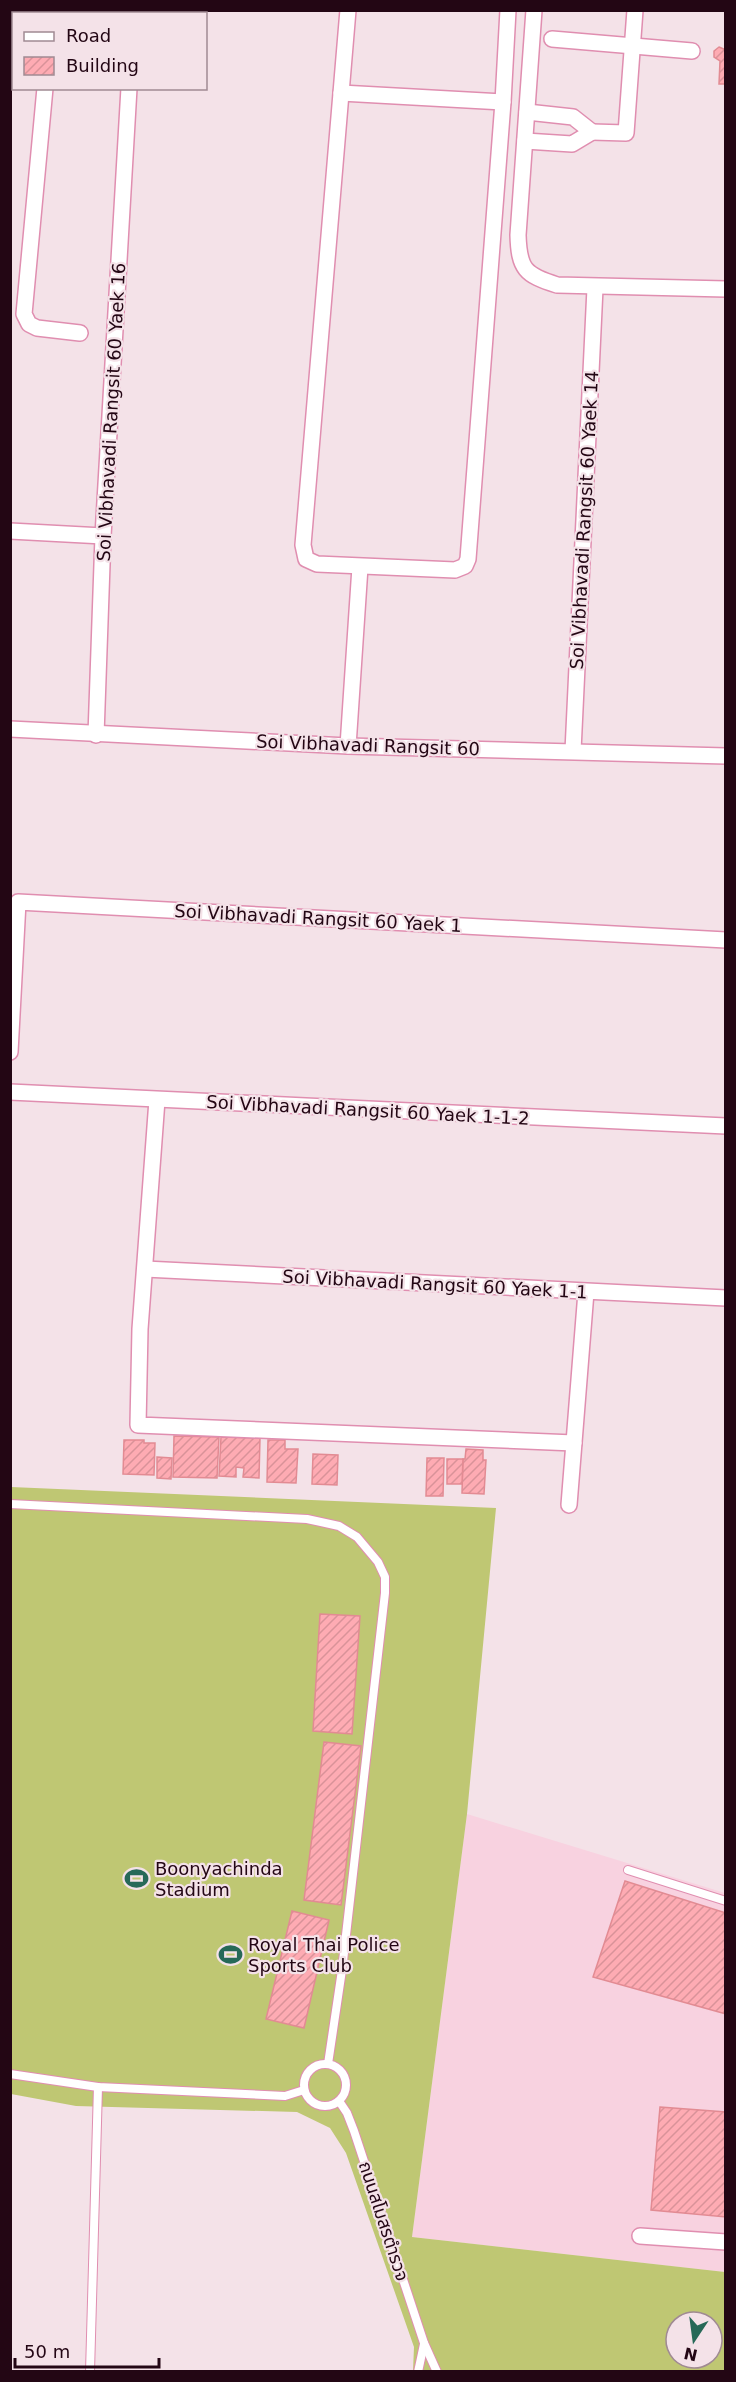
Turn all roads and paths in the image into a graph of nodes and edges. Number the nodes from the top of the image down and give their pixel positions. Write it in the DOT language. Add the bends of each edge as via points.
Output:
graph roads {
  1 [pos="348,10"];
  2 [pos="508,10"];
  3 [pos="534,10"];
  4 [pos="635,10"];
  5 [pos="552,39"];
  6 [pos="632,46"];
  7 [pos="692,51"];
  8 [pos="45,90"];
  9 [pos="129,90"];
  10 [pos="341,93"];
  11 [pos="503,102"];
  12 [pos="527,112"];
  13 [pos="592,132"];
  14 [pos="525,141"];
  15 [pos="595,288"];
  16 [pos="726,289"];
  17 [pos="80,333"];
  18 [pos="10,531"];
  19 [pos="103,536"];
  20 [pos="360,567"];
  21 [pos="10,729"];
  22 [pos="96,735"];
  23 [pos="348,746"];
  24 [pos="573,751"];
  25 [pos="726,756"];
  26 [pos="726,940"];
  27 [pos="10,1052"];
  28 [pos="10,1092"];
  29 [pos="157,1100"];
  30 [pos="726,1126"];
  31 [pos="145,1269"];
  32 [pos="586,1292"];
  33 [pos="726,1298"];
  34 [pos="574,1443"];
  35 [pos="10,1504"];
  36 [pos="569,1505"];
  37 [pos="628,1870"];
  38 [pos="726,1901"];
  39 [pos="328,2064"];
  40 [pos="10,2074"];
  41 [pos="98,2087"];
  42 [pos="304,2090"];
  43 [pos="339,2101"];
  44 [pos="640,2236"];
  45 [pos="726,2242"];
  46 [pos="424,2343"];
  47 [pos="90,2372"];
  48 [pos="418,2372"];
  49 [pos="437,2372"];
  1 -- 10 [label="street"];
  2 -- 11 [label="street"];
  3 -- 12 [label="street"];
  4 -- 6 [label="street"];
  5 -- 6 [label="street"];
  6 -- 7 [label="street"];
  6 -- 13 [label="street" via="626,133"];
  8 -- 17 [label="street" via="24,314 29,324 37,328"];
  9 -- 19 [label="street, Soi Vibhavadi Rangsit 60 Yaek 16"];
  10 -- 11 [label="street"];
  10 -- 20 [label="street" via="303,545 306,559 317,564"];
  11 -- 20 [label="street" via="468,559 465,566 455,570"];
  12 -- 13 [label="street" via="573,117"];
  12 -- 14 [label="street"];
  13 -- 14 [label="street" via="572,144"];
  14 -- 15 [label="street" via="519,258 533,277 557,285"];
  15 -- 16 [label="street"];
  15 -- 24 [label="street, Soi Vibhavadi Rangsit 60 Yaek 14"];
  18 -- 19 [label="street"];
  19 -- 22 [label="street, Soi Vibhavadi Rangsit 60 Yaek 16"];
  20 -- 23 [label="street"];
  21 -- 22 [label="street, Soi Vibhavadi Rangsit 60"];
  22 -- 23 [label="street, Soi Vibhavadi Rangsit 60"];
  23 -- 24 [label="street, Soi Vibhavadi Rangsit 60"];
  24 -- 25 [label="street, Soi Vibhavadi Rangsit 60"];
  26 -- 27 [label="street, Soi Vibhavadi Rangsit 60 Yaek 1" via="18,902"];
  28 -- 29 [label="street, Soi Vibhavadi Rangsit 60 Yaek 1-1-2"];
  29 -- 30 [label="street, Soi Vibhavadi Rangsit 60 Yaek 1-1-2"];
  29 -- 31 [label="street"];
  31 -- 32 [label="street, Soi Vibhavadi Rangsit 60 Yaek 1-1"];
  31 -- 34 [label="street" via="138,1425"];
  32 -- 33 [label="street, Soi Vibhavadi Rangsit 60 Yaek 1-1"];
  32 -- 34 [label="street"];
  34 -- 36 [label="street"];
  35 -- 39 [label="lane" via="307,1519 339,1526 357,1538 378,1562 385,1577 385,1593"];
  37 -- 38 [label="lane"];
  39 -- 42 [label="lane" via="310,2071"];
  39 -- 43 [label="lane" via="340,2070 346,2082"];
  40 -- 41 [label="lane"];
  41 -- 42 [label="lane" via="285,2096"];
  41 -- 47 [label="lane"];
  42 -- 43 [label="lane" via="319,2105 326,2107"];
  43 -- 46 [label="lane, ถนนสโมสรตำรวจ" via="354,2131"];
  44 -- 45 [label="street"];
  46 -- 48 [label="lane, ถนนสโมสรตำรวจ"];
  46 -- 49 [label="lane, ถนนสโมสรตำรวจ"];
}
